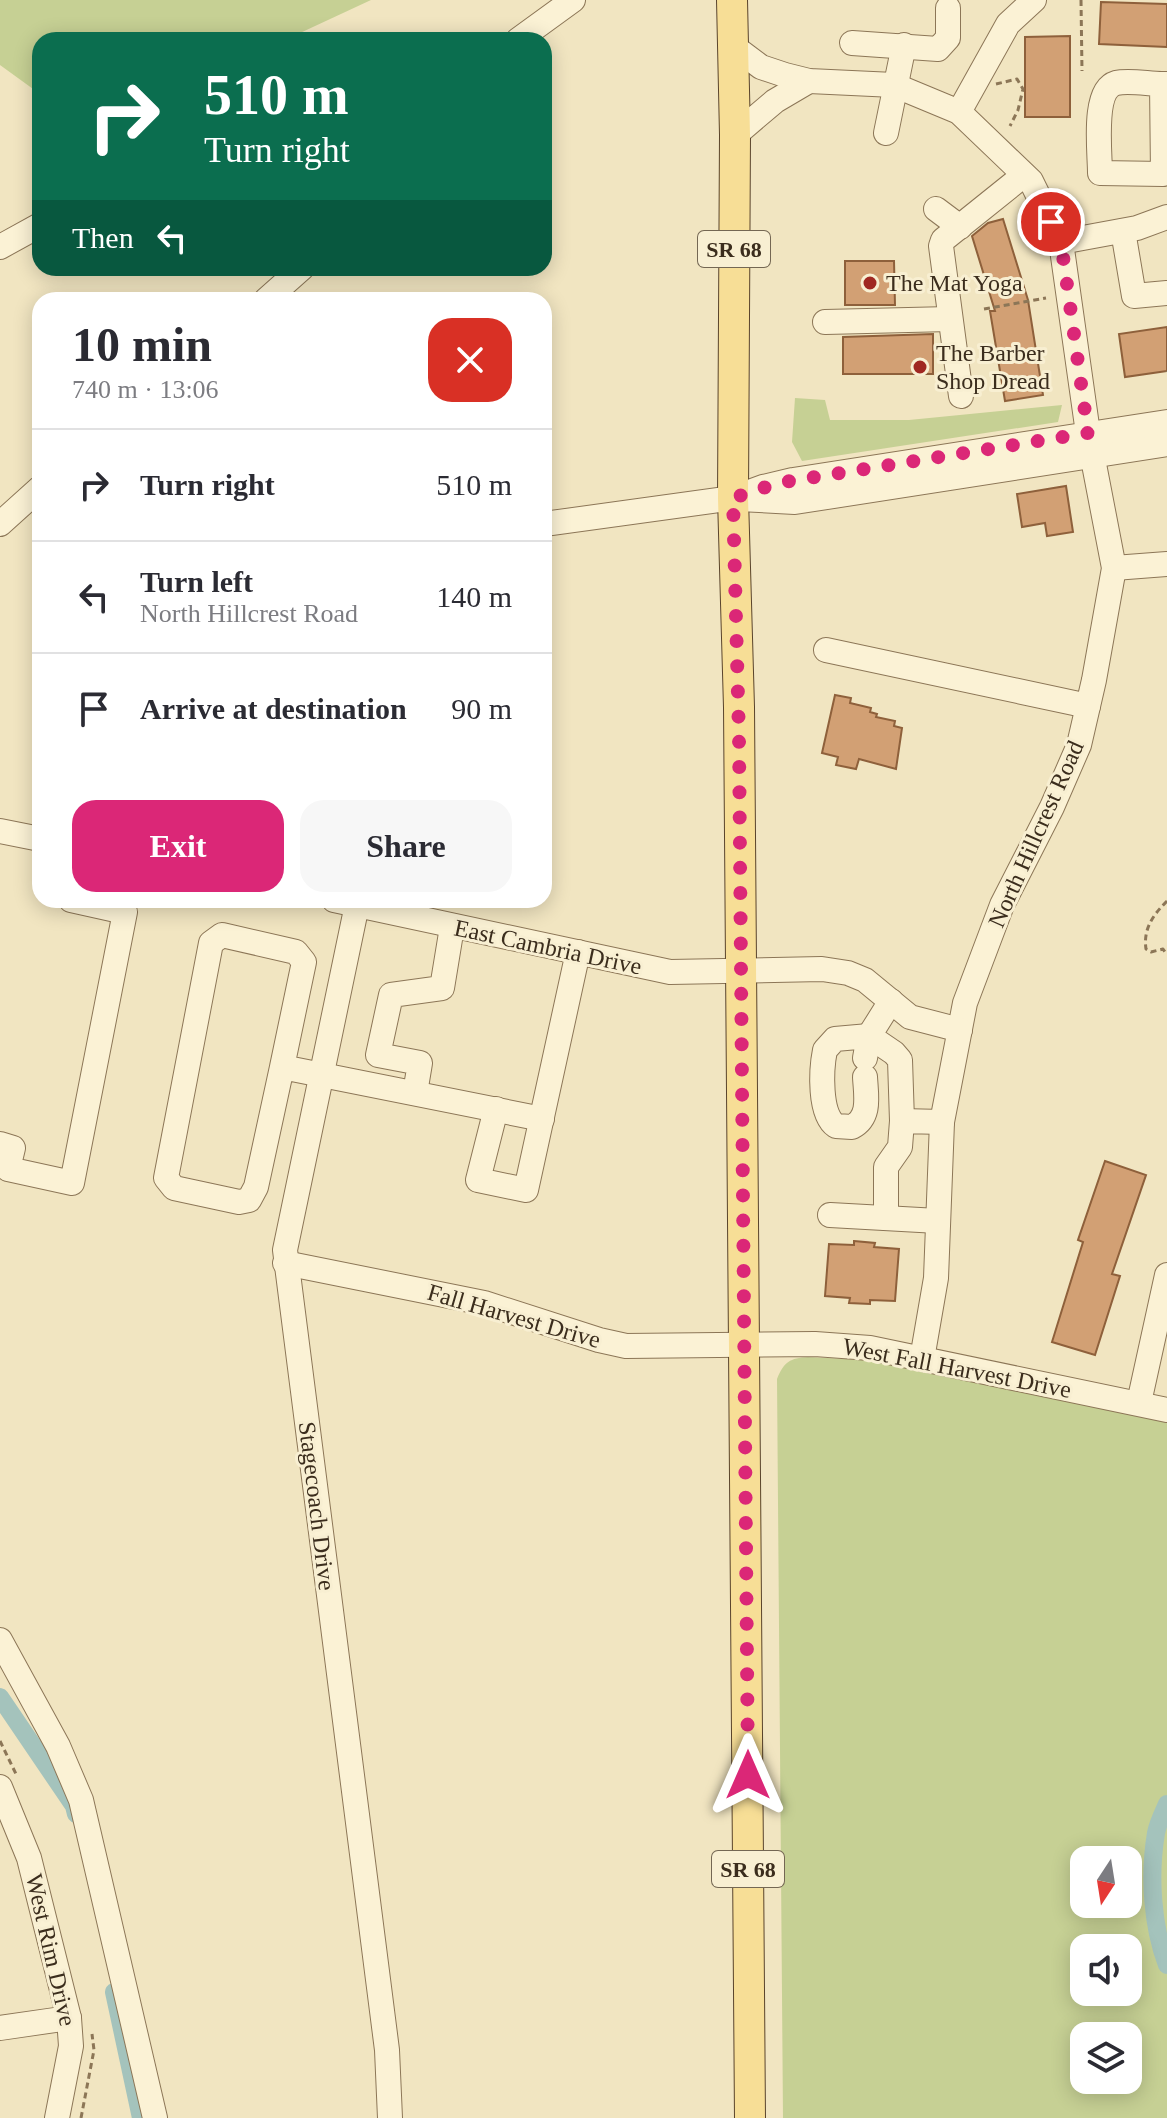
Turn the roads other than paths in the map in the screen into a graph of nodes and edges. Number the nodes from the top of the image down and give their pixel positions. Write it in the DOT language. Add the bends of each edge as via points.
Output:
graph roads {
  1 [pos="573,0"];
  2 [pos="732,0"];
  3 [pos="1034,0"];
  4 [pos="948,8"];
  5 [pos="529,32"];
  6 [pos="852,43"];
  7 [pos="904,45"];
  8 [pos="733,46"];
  9 [pos="809,81"];
  10 [pos="894,85"];
  11 [pos="959,112"];
  12 [pos="886,133"];
  13 [pos="735,135"];
  14 [pos="1024,175"];
  15 [pos="936,209"];
  16 [pos="1167,217"];
  17 [pos="960,227"];
  18 [pos="32,229"];
  19 [pos="1123,231"];
  20 [pos="1061,242"];
  21 [pos="0,247"];
  22 [pos="293,276"];
  23 [pos="275,292"];
  24 [pos="1167,293"];
  25 [pos="950,319"];
  26 [pos="825,322"];
  27 [pos="961,396"];
  28 [pos="1167,422"];
  29 [pos="1090,444"];
  30 [pos="1167,444"];
  31 [pos="32,495"];
  32 [pos="733,498"];
  33 [pos="552,523"];
  34 [pos="0,524"];
  35 [pos="1167,564"];
  36 [pos="1114,568"];
  37 [pos="826,650"];
  38 [pos="1088,706"];
  39 [pos="0,831"];
  40 [pos="32,837"];
  41 [pos="107,908"];
  42 [pos="349,908"];
  43 [pos="374,908"];
  44 [pos="452,927"];
  45 [pos="578,952"];
  46 [pos="741,972"];
  47 [pos="891,1001"];
  48 [pos="960,1030"];
  49 [pos="282,1067"];
  50 [pos="321,1074"];
  51 [pos="415,1093"];
  52 [pos="496,1109"];
  53 [pos="542,1119"];
  54 [pos="902,1121"];
  55 [pos="942,1122"];
  56 [pos="0,1144"];
  57 [pos="830,1215"];
  58 [pos="886,1218"];
  59 [pos="938,1221"];
  60 [pos="285,1263"];
  61 [pos="1167,1275"];
  62 [pos="745,1346"];
  63 [pos="923,1353"];
  64 [pos="1140,1398"];
  65 [pos="1167,1410"];
  66 [pos="0,1640"];
  67 [pos="0,1787"];
  68 [pos="69,2018"];
  69 [pos="0,2028"];
  70 [pos="57,2118"];
  71 [pos="155,2118"];
  72 [pos="390,2118"];
  73 [pos="750,2118"];
  1 -- 5 [label="street"];
  2 -- 8 [label="main road, SR 68"];
  3 -- 11 [label="street" via="1008,24"];
  4 -- 7 [label="street" via="948,38 938,49"];
  6 -- 7 [label="street"];
  7 -- 10 [label="street"];
  8 -- 9 [label="street" via="761,67"];
  8 -- 13 [label="main road, SR 68"];
  9 -- 10 [label="street"];
  9 -- 13 [label="street"];
  10 -- 11 [label="street"];
  10 -- 12 [label="street"];
  11 -- 14 [label="street, North Hillcrest Road"];
  13 -- 32 [label="main road, SR 68"];
  14 -- 17 [label="street"];
  14 -- 20 [label="street, North Hillcrest Road"];
  15 -- 17 [label="street"];
  16 -- 19 [label="street"];
  17 -- 25 [label="street" via="941,246"];
  18 -- 21 [label="street"];
  19 -- 20 [label="street"];
  19 -- 24 [label="street" via="1134,296"];
  20 -- 29 [label="street, North Hillcrest Road"];
  22 -- 23 [label="street"];
  25 -- 26 [label="street"];
  25 -- 27 [label="street"];
  28 -- 29 [label="street"];
  29 -- 30 [label="street"];
  29 -- 32 [label="street" via="795,502"];
  29 -- 36 [label="street, North Hillcrest Road"];
  31 -- 34 [label="street"];
  32 -- 33 [label="street"];
  32 -- 46 [label="main road, SR 68"];
  35 -- 36 [label="street"];
  36 -- 38 [label="street, North Hillcrest Road"];
  37 -- 38 [label="street"];
  38 -- 48 [label="street, North Hillcrest Road" via="1079,745 1002,905"];
  39 -- 40 [label="street"];
  41 -- 56 [label="street" via="125,912 72,1183 8,1169 13,1148"];
  42 -- 50 [label="street, Stagecoach Drive"];
  43 -- 44 [label="street, East Cambria Drive"];
  44 -- 45 [label="street, East Cambria Drive"];
  44 -- 51 [label="street" via="442,988 391,995 378,1055 420,1063"];
  45 -- 46 [label="street, East Cambria Drive" via="670,972"];
  45 -- 53 [label="street"];
  46 -- 47 [label="street, East Cambria Drive" via="848,973"];
  46 -- 62 [label="main road, SR 68"];
  47 -- 48 [label="street, East Cambria Drive" via="910,1017"];
  47 -- 54 [label="street" via="866,1057 894,1053 900,1060"];
  48 -- 55 [label="street, North Hillcrest Road"];
  49 -- 49 [label="street" via="249,1200 174,1188 166,1178 211,943 222,935 296,952 304,962"];
  49 -- 50 [label="street"];
  50 -- 51 [label="street"];
  50 -- 60 [label="street, Stagecoach Drive"];
  51 -- 52 [label="street"];
  52 -- 53 [label="street"];
  52 -- 53 [label="street" via="478,1180 526,1190"];
  54 -- 55 [label="street"];
  54 -- 58 [label="street" via="900,1147 886,1167"];
  55 -- 59 [label="street, North Hillcrest Road"];
  57 -- 58 [label="street"];
  58 -- 59 [label="street"];
  59 -- 63 [label="street, North Hillcrest Road" via="936,1278"];
  60 -- 62 [label="street, Fall Harvest Drive" via="484,1303 612,1344"];
  60 -- 72 [label="street, Stagecoach Drive" via="387,2050"];
  61 -- 64 [label="street"];
  62 -- 65 [label="street, West Fall Harvest Drive" via="870,1348"];
  62 -- 73 [label="main road, SR 68"];
  66 -- 71 [label="street" via="81,1800"];
  67 -- 68 [label="street, West Rim Drive" via="36,1883"];
  68 -- 69 [label="street"];
  68 -- 70 [label="street, West Rim Drive" via="71,2046"];
}
